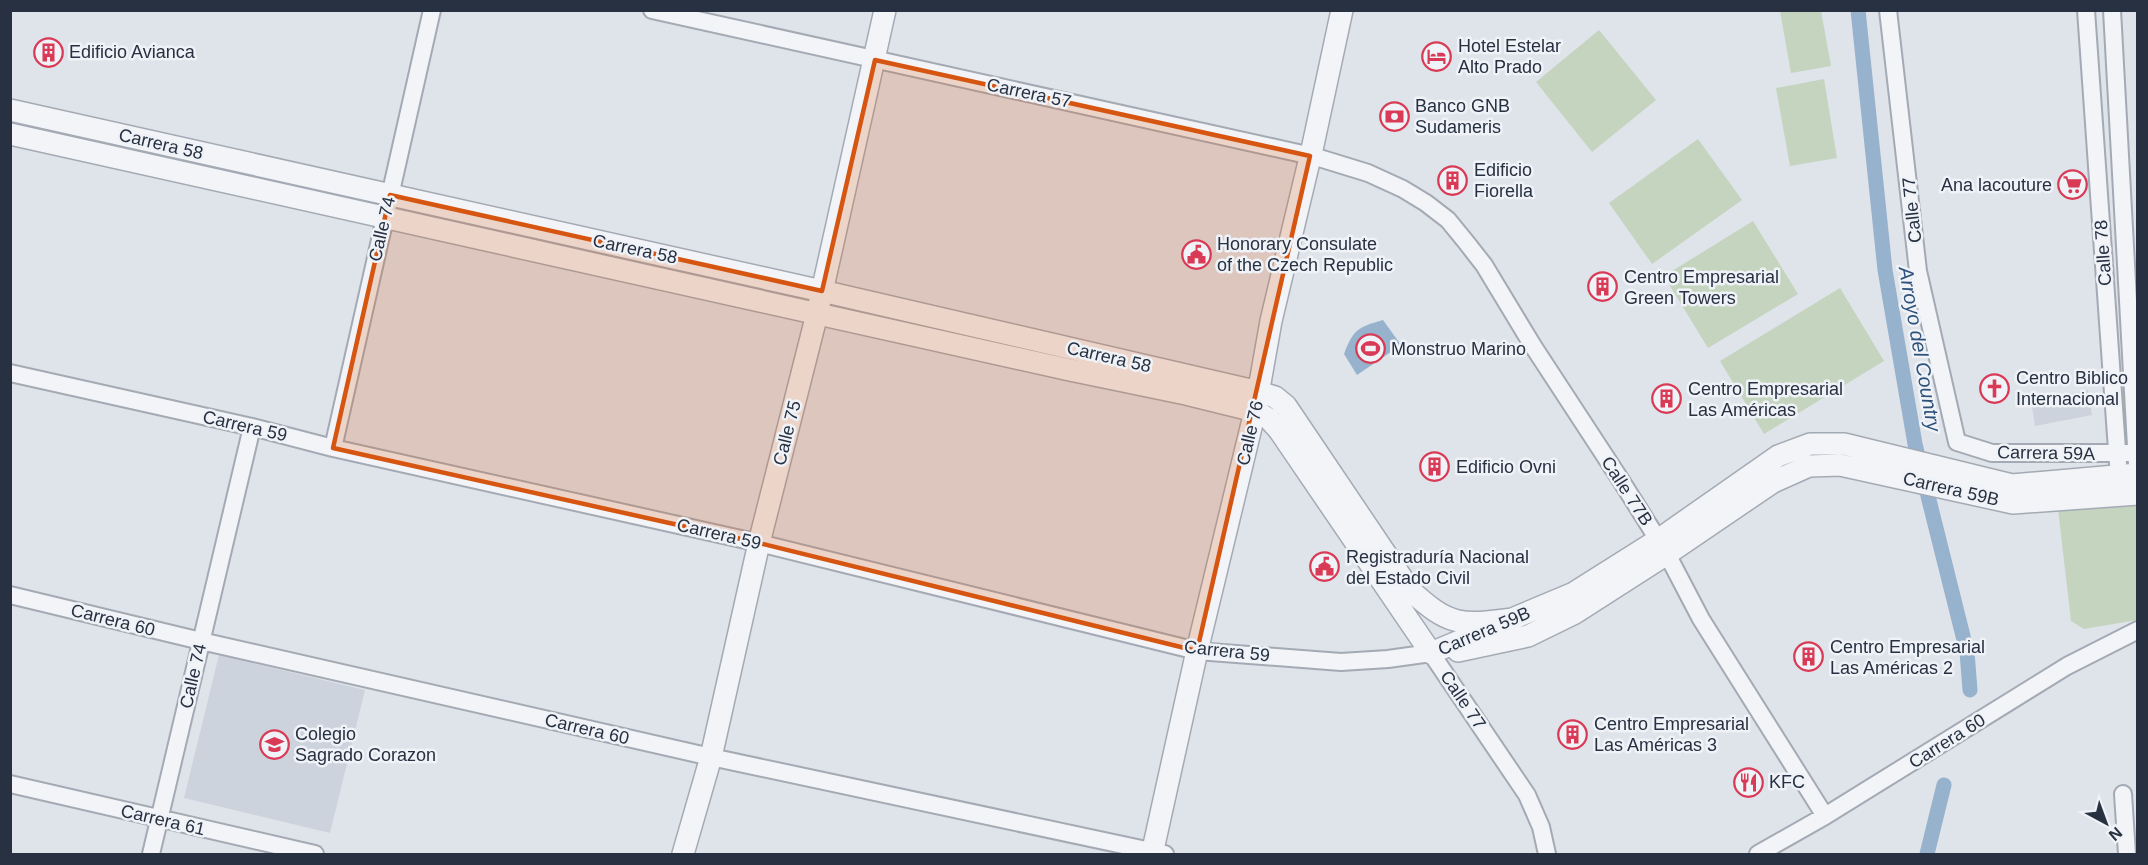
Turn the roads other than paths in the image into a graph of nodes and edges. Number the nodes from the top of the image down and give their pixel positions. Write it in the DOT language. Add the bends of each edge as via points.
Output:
graph roads {
  1 [pos="432,10"];
  2 [pos="652,10"];
  3 [pos="885,10"];
  4 [pos="1342,10"];
  5 [pos="1888,10"];
  6 [pos="2086,10"];
  7 [pos="2112,10"];
  8 [pos="875,60"];
  9 [pos="10,110"];
  10 [pos="10,134"];
  11 [pos="192,151"];
  12 [pos="1310,156"];
  13 [pos="186,174"];
  14 [pos="1403,189"];
  15 [pos="390,195"];
  16 [pos="386,217"];
  17 [pos="822,291"];
  18 [pos="817,314"];
  19 [pos="1064,347"];
  20 [pos="1061,368"];
  21 [pos="10,373"];
  22 [pos="1257,401"];
  23 [pos="252,427"];
  24 [pos="1957,442"];
  25 [pos="333,448"];
  26 [pos="2136,453"];
  27 [pos="2118,454"];
  28 [pos="1898,468"];
  29 [pos="2130,482"];
  30 [pos="759,543"];
  31 [pos="1663,547"];
  32 [pos="10,595"];
  33 [pos="1513,619"];
  34 [pos="2138,630"];
  35 [pos="201,641"];
  36 [pos="1197,651"];
  37 [pos="1431,653"];
  38 [pos="711,757"];
  39 [pos="10,784"];
  40 [pos="2123,794"];
  41 [pos="1824,816"];
  42 [pos="159,819"];
  43 [pos="2132,832"];
  44 [pos="1156,854"];
  45 [pos="151,855"];
  46 [pos="315,855"];
  47 [pos="683,855"];
  48 [pos="1547,855"];
  49 [pos="1758,855"];
  50 [pos="2127,855"];
  1 -- 15 [label="street, Calle 74"];
  2 -- 8 [label="street, Carrera 57"];
  3 -- 8 [label="street, Calle 75"];
  4 -- 12 [label="street, Calle 76"];
  5 -- 24 [label="street, Calle 77" via="1918,271"];
  6 -- 27 [label="street, Calle 78"];
  7 -- 26 [label="street, Calle 78"];
  8 -- 12 [label="street, Carrera 57"];
  8 -- 17 [label="street, Calle 75"];
  9 -- 11 [label="street, Carrera 58"];
  10 -- 13 [label="street, Carrera 58"];
  11 -- 13 [label="street"];
  11 -- 15 [label="street, Carrera 58"];
  12 -- 14 [label="street, Carrera 57" via="1368,173"];
  12 -- 22 [label="street, Calle 76" via="1271,321"];
  13 -- 16 [label="street, Carrera 58"];
  14 -- 31 [label="street, Calle 77B" via="1448,220 1484,265"];
  15 -- 16 [label="street, Calle 74"];
  15 -- 17 [label="street, Carrera 58"];
  16 -- 18 [label="street, Carrera 58"];
  16 -- 25 [label="street, Calle 74"];
  17 -- 18 [label="street, Calle 75"];
  17 -- 19 [label="street, Carrera 58"];
  18 -- 20 [label="street, Carrera 58"];
  18 -- 30 [label="street, Calle 75"];
  19 -- 20 [label="street"];
  19 -- 22 [label="street, Carrera 58"];
  20 -- 22 [label="street, Carrera 58" via="1186,394"];
  21 -- 23 [label="street, Carrera 59"];
  22 -- 33 [label="street" via="1275,397 1286,406 1410,590 1433,611 1453,621 1478,624"];
  22 -- 36 [label="street, Calle 76"];
  22 -- 37 [label="street, Calle 77" via="1280,429"];
  23 -- 25 [label="street, Carrera 59"];
  23 -- 35 [label="street, Calle 74"];
  24 -- 27 [label="street, Carrera 59A" via="1992,453"];
  25 -- 30 [label="street, Carrera 59"];
  26 -- 27 [label="street, Carrera 59A"];
  26 -- 29 [label="street, Calle 78"];
  27 -- 29 [label="street, Calle 78"];
  28 -- 29 [label="street, Carrera 59B" via="1944,468 2012,485"];
  28 -- 29 [label="street, Carrera 59B" via="1946,490 2013,504"];
  28 -- 31 [label="street, Carrera 59B" via="1809,466 1773,482"];
  30 -- 36 [label="street, Carrera 59"];
  30 -- 38 [label="street, Calle 75"];
  31 -- 33 [label="street, Carrera 59B"];
  31 -- 37 [label="street, Carrera 59B" via="1575,614 1528,636 1467,650"];
  31 -- 41 [label="street, Calle 77B" via="1701,619"];
  32 -- 35 [label="street, Carrera 60"];
  33 -- 37 [label="street, Carrera 59B"];
  34 -- 41 [label="street, Carrera 60" via="2067,666"];
  35 -- 38 [label="street, Carrera 60"];
  35 -- 42 [label="street, Calle 74"];
  36 -- 37 [label="street, Carrera 59" via="1341,662"];
  36 -- 44 [label="street, Calle 76"];
  37 -- 48 [label="street, Calle 77" via="1527,795 1541,826"];
  38 -- 44 [label="street, Carrera 60"];
  38 -- 47 [label="street, Calle 75"];
  39 -- 42 [label="street, Carrera 61"];
  40 -- 43 [label="street"];
  41 -- 49 [label="street, Carrera 60"];
  42 -- 45 [label="street, Calle 74"];
  42 -- 46 [label="street, Carrera 61"];
  43 -- 50 [label="street"];
}
